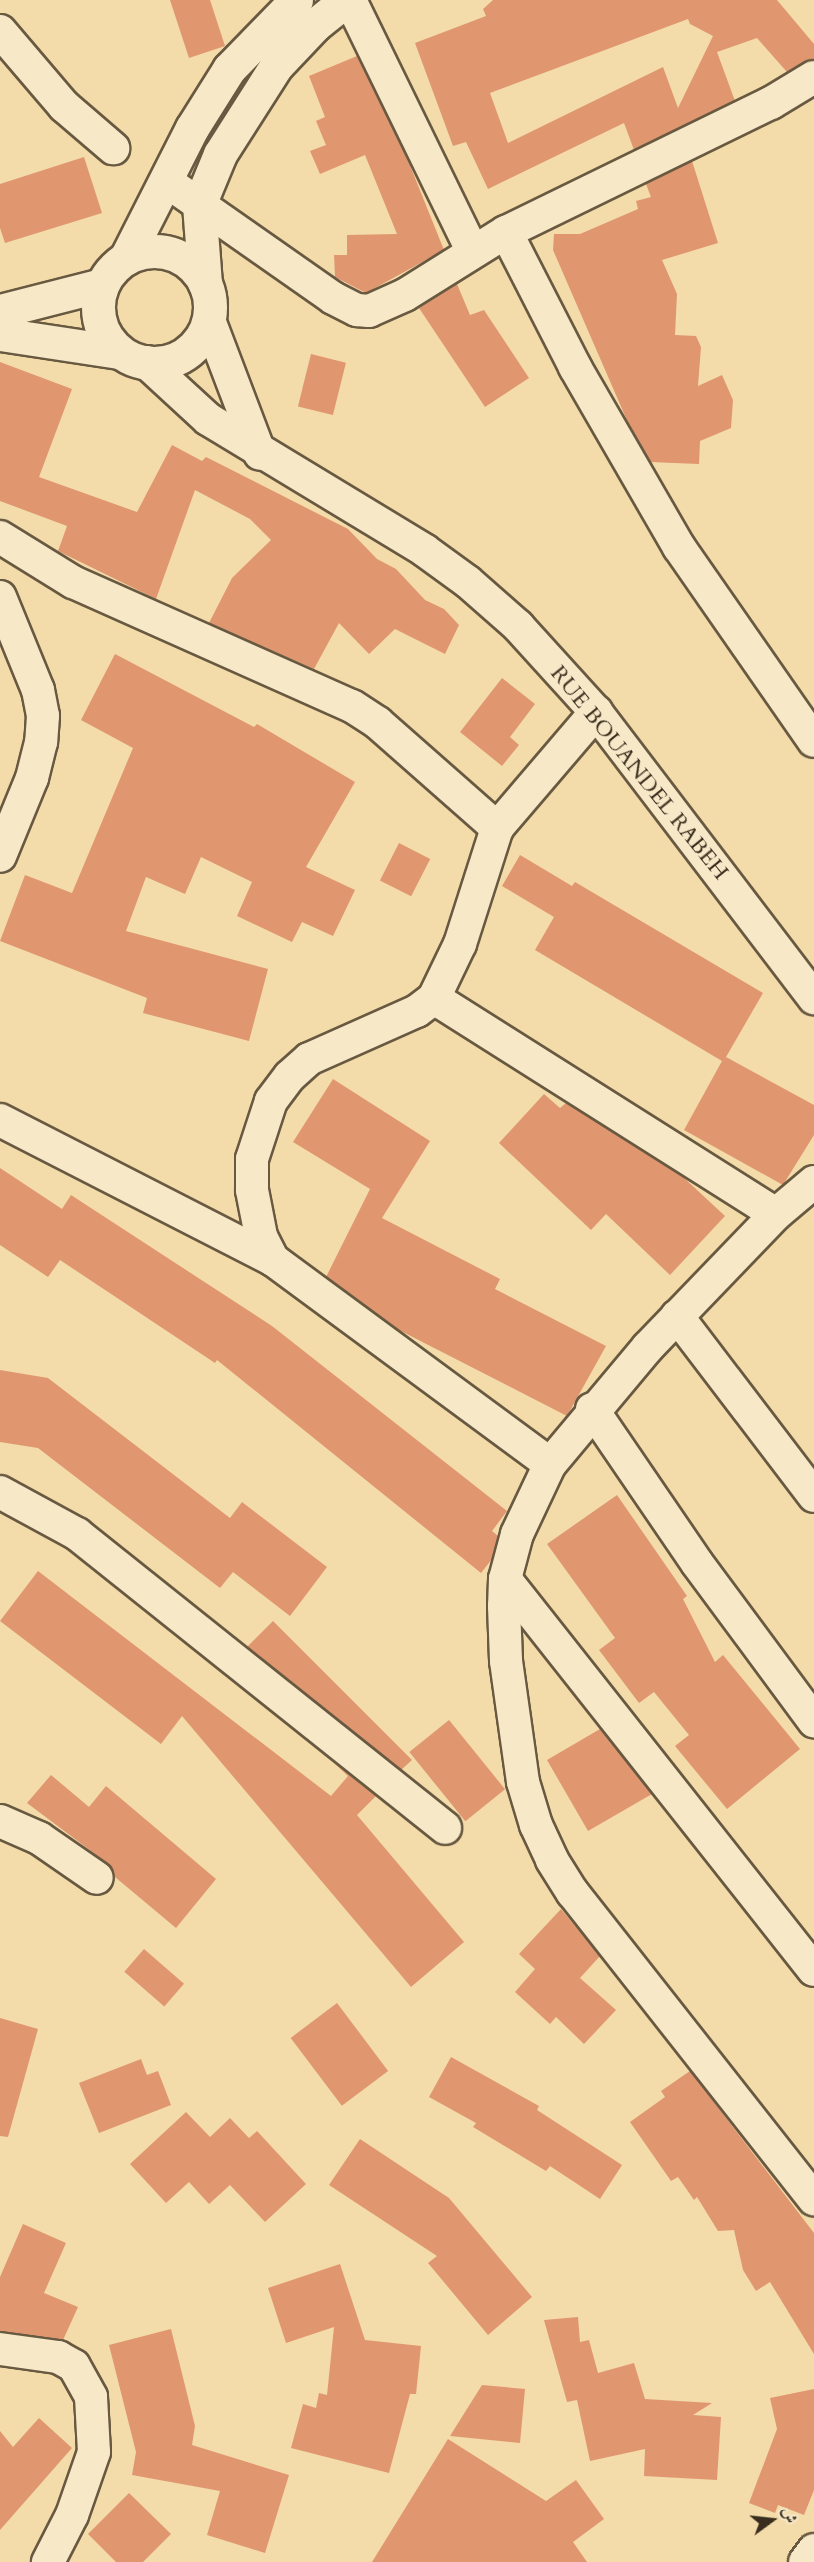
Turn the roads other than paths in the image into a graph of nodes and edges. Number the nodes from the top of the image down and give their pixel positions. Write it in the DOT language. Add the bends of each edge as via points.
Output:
graph roads {
  1 [pos="296,0"];
  2 [pos="348,0"];
  3 [pos="0,31"];
  4 [pos="814,77"];
  5 [pos="113,148"];
  6 [pos="166,180"];
  7 [pos="199,204"];
  8 [pos="506,232"];
  9 [pos="472,252"];
  10 [pos="126,258"];
  11 [pos="205,284"];
  12 [pos="102,285"];
  13 [pos="0,311"];
  14 [pos="208,320"];
  15 [pos="0,334"];
  16 [pos="133,357"];
  17 [pos="260,454"];
  18 [pos="0,537"];
  19 [pos="0,597"];
  20 [pos="596,712"];
  21 [pos="814,741"];
  22 [pos="497,828"];
  23 [pos="0,856"];
  24 [pos="434,998"];
  25 [pos="814,998"];
  26 [pos="0,1120"];
  27 [pos="814,1182"];
  28 [pos="776,1214"];
  29 [pos="273,1260"];
  30 [pos="677,1316"];
  31 [pos="592,1409"];
  32 [pos="550,1464"];
  33 [pos="0,1492"];
  34 [pos="814,1496"];
  35 [pos="505,1579"];
  36 [pos="814,1721"];
  37 [pos="0,1821"];
  38 [pos="445,1828"];
  39 [pos="97,1878"];
  40 [pos="814,1970"];
  41 [pos="814,2199"];
  42 [pos="0,2349"];
  43 [pos="814,2550"];
  44 [pos="48,2562"];
  45 [pos="805,2562"];
  1 -- 6 [label="street" via="229,69"];
  2 -- 7 [label="street" via="315,25 276,66 220,154"];
  2 -- 9 [label="street"];
  3 -- 5 [label="street" via="64,106"];
  4 -- 8 [label="street" via="771,103"];
  6 -- 7 [label="street"];
  6 -- 10 [label="street"];
  7 -- 9 [label="street" via="357,310 385,306"];
  7 -- 11 [label="street"];
  8 -- 9 [label="street"];
  8 -- 21 [label="street" via="575,367 679,548"];
  10 -- 11 [label="street" via="144,251 180,257 195,268"];
  10 -- 12 [label="street" via="112,269"];
  11 -- 14 [label="street" via="210,302"];
  12 -- 13 [label="street"];
  12 -- 16 [label="street" via="99,321"];
  14 -- 16 [label="street" via="189,351 172,360"];
  14 -- 17 [label="street"];
  15 -- 16 [label="street"];
  16 -- 17 [label="street, RUE BOUANDEL RABEH" via="200,412"];
  17 -- 20 [label="street, RUE BOUANDEL RABEH" via="378,519 468,582 518,626"];
  18 -- 22 [label="street" via="73,582 352,706 378,723"];
  19 -- 23 [label="street" via="38,690 43,716 32,778"];
  20 -- 22 [label="street"];
  20 -- 25 [label="street, RUE BOUANDEL RABEH"];
  22 -- 24 [label="street" via="460,944"];
  24 -- 28 [label="street"];
  24 -- 29 [label="street" via="417,1011 309,1059 271,1101 252,1159 252,1190 261,1236"];
  26 -- 29 [label="street"];
  27 -- 28 [label="street"];
  28 -- 30 [label="street"];
  29 -- 32 [label="street"];
  30 -- 31 [label="street"];
  30 -- 34 [label="street"];
  31 -- 32 [label="street"];
  31 -- 36 [label="street" via="697,1563"];
  32 -- 35 [label="street" via="517,1534"];
  33 -- 38 [label="street" via="96,1549"];
  35 -- 40 [label="street"];
  35 -- 41 [label="street" via="506,1661 523,1782 552,1860 573,1893"];
  37 -- 39 [label="street" via="39,1838"];
  42 -- 44 [label="street" via="58,2357 74,2366 91,2397 94,2452 72,2515"];
  43 -- 45 [label="street"];
}
